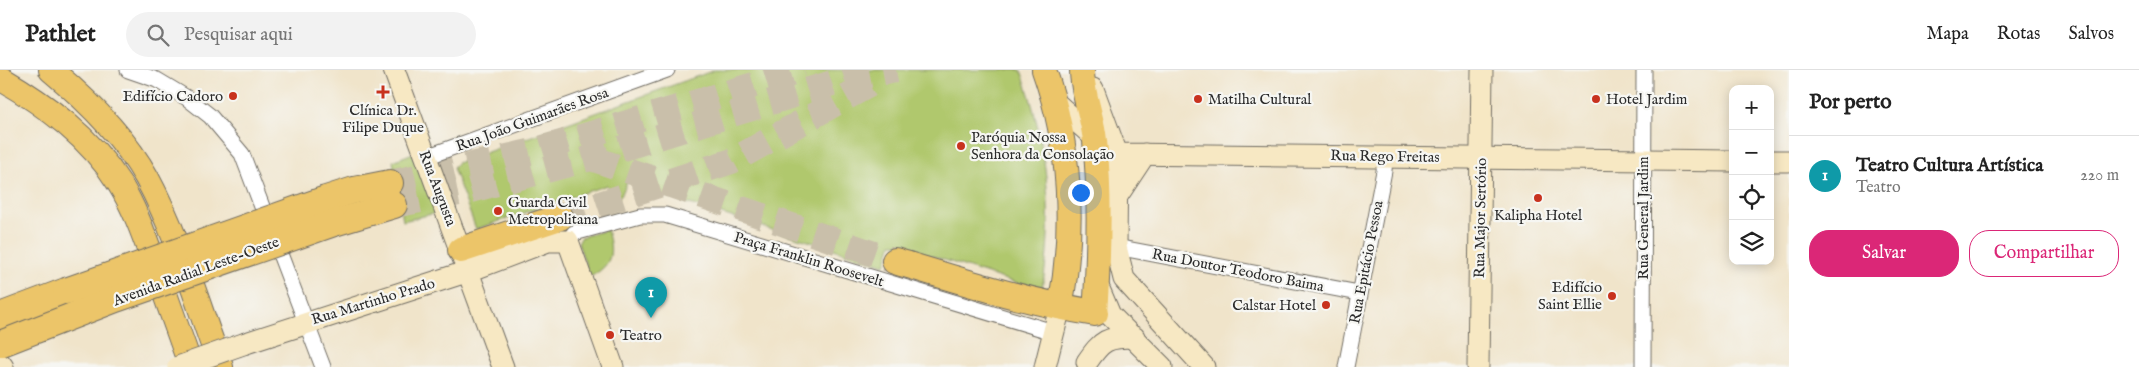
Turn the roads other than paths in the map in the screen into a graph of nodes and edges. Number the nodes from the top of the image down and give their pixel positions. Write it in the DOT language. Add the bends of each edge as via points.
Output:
graph roads {
  1 [pos="51,70"];
  2 [pos="70,70"];
  3 [pos="128,70"];
  4 [pos="394,70"];
  5 [pos="667,70"];
  6 [pos="1044,70"];
  7 [pos="1082,70"];
  8 [pos="1086,70"];
  9 [pos="1482,70"];
  10 [pos="1644,70"];
  11 [pos="0,78"];
  12 [pos="79,93"];
  13 [pos="1056,102"];
  14 [pos="1095,138"];
  15 [pos="1116,154"];
  16 [pos="1145,154"];
  17 [pos="1385,156"];
  18 [pos="426,158"];
  19 [pos="1481,158"];
  20 [pos="1643,160"];
  21 [pos="1729,161"];
  22 [pos="1774,161"];
  23 [pos="1789,161"];
  24 [pos="392,194"];
  25 [pos="1116,198"];
  26 [pos="330,211"];
  27 [pos="560,217"];
  28 [pos="568,242"];
  29 [pos="1118,256"];
  30 [pos="465,260"];
  31 [pos="895,260"];
  32 [pos="1097,284"];
  33 [pos="66,291"];
  34 [pos="1359,294"];
  35 [pos="0,302"];
  36 [pos="1060,307"];
  37 [pos="1095,313"];
  38 [pos="0,316"];
  39 [pos="306,322"];
  40 [pos="1053,332"];
  41 [pos="1134,337"];
  42 [pos="0,344"];
  43 [pos="0,363"];
  44 [pos="1086,364"];
  45 [pos="3,367"];
  46 [pos="178,367"];
  47 [pos="191,367"];
  48 [pos="221,367"];
  49 [pos="323,367"];
  50 [pos="503,367"];
  51 [pos="613,367"];
  52 [pos="1045,367"];
  53 [pos="1162,367"];
  54 [pos="1204,367"];
  55 [pos="1346,367"];
  56 [pos="1478,367"];
  57 [pos="1643,367"];
  1 -- 12 [label="main road"];
  2 -- 12 [label="main road"];
  3 -- 39 [label="street" via="157,80 188,98 210,116 242,154"];
  4 -- 18 [label="street, Rua Augusta"];
  5 -- 18 [label="street, Rua João Guimarães Rosa"];
  6 -- 13 [label="main road"];
  7 -- 14 [label="main road"];
  8 -- 15 [label="street"];
  9 -- 19 [label="street, Rua Major Sertório"];
  10 -- 20 [label="street, Rua General Jardim"];
  11 -- 47 [label="main road" via="53,112 82,137 120,184 139,222"];
  12 -- 48 [label="main road" via="131,153 147,178"];
  13 -- 14 [label="street"];
  13 -- 36 [label="main road" via="1070,215"];
  14 -- 15 [label="street"];
  14 -- 32 [label="main road" via="1098,166"];
  15 -- 16 [label="street, Rua Rego Freitas"];
  15 -- 25 [label="street"];
  16 -- 17 [label="street, Rua Rego Freitas"];
  16 -- 25 [label="street"];
  17 -- 19 [label="street, Rua Rego Freitas"];
  17 -- 34 [label="street, Rua Epitácio Pessoa"];
  18 -- 30 [label="street, Rua Augusta"];
  19 -- 20 [label="street, Rua Rego Freitas"];
  19 -- 56 [label="street, Rua Major Sertório"];
  20 -- 21 [label="street, Rua Rego Freitas"];
  20 -- 57 [label="street, Rua General Jardim"];
  22 -- 23 [label="street"];
  24 -- 26 [label="highway, Avenida Radial Leste-Oeste"];
  25 -- 29 [label="street"];
  26 -- 33 [label="highway, Avenida Radial Leste-Oeste, bridge"];
  26 -- 42 [label="highway, Avenida Radial Leste-Oeste, bridge"];
  27 -- 30 [label="highway"];
  28 -- 30 [label="street, Rua Martinho Prado" via="548,241"];
  28 -- 40 [label="street, Praça Franklin Roosevelt" via="574,233 640,215 665,215"];
  28 -- 51 [label="street"];
  29 -- 34 [label="street, Rua Doutor Teodoro Baima"];
  29 -- 54 [label="street" via="1124,279 1132,290"];
  30 -- 39 [label="street, Rua Martinho Prado"];
  30 -- 50 [label="street, Rua Augusta"];
  31 -- 36 [label="highway" via="994,291"];
  32 -- 37 [label="main road"];
  32 -- 41 [label="street" via="1110,314"];
  33 -- 35 [label="street"];
  33 -- 38 [label="highway, Avenida Radial Leste-Oeste"];
  34 -- 55 [label="street, Rua Epitácio Pessoa"];
  36 -- 37 [label="highway"];
  36 -- 40 [label="street"];
  37 -- 44 [label="street"];
  39 -- 46 [label="street, Rua Martinho Prado, bridge"];
  39 -- 49 [label="street"];
  40 -- 52 [label="street"];
  41 -- 44 [label="street" via="1119,337 1099,344"];
  41 -- 53 [label="street"];
  43 -- 45 [label="street"];
}
